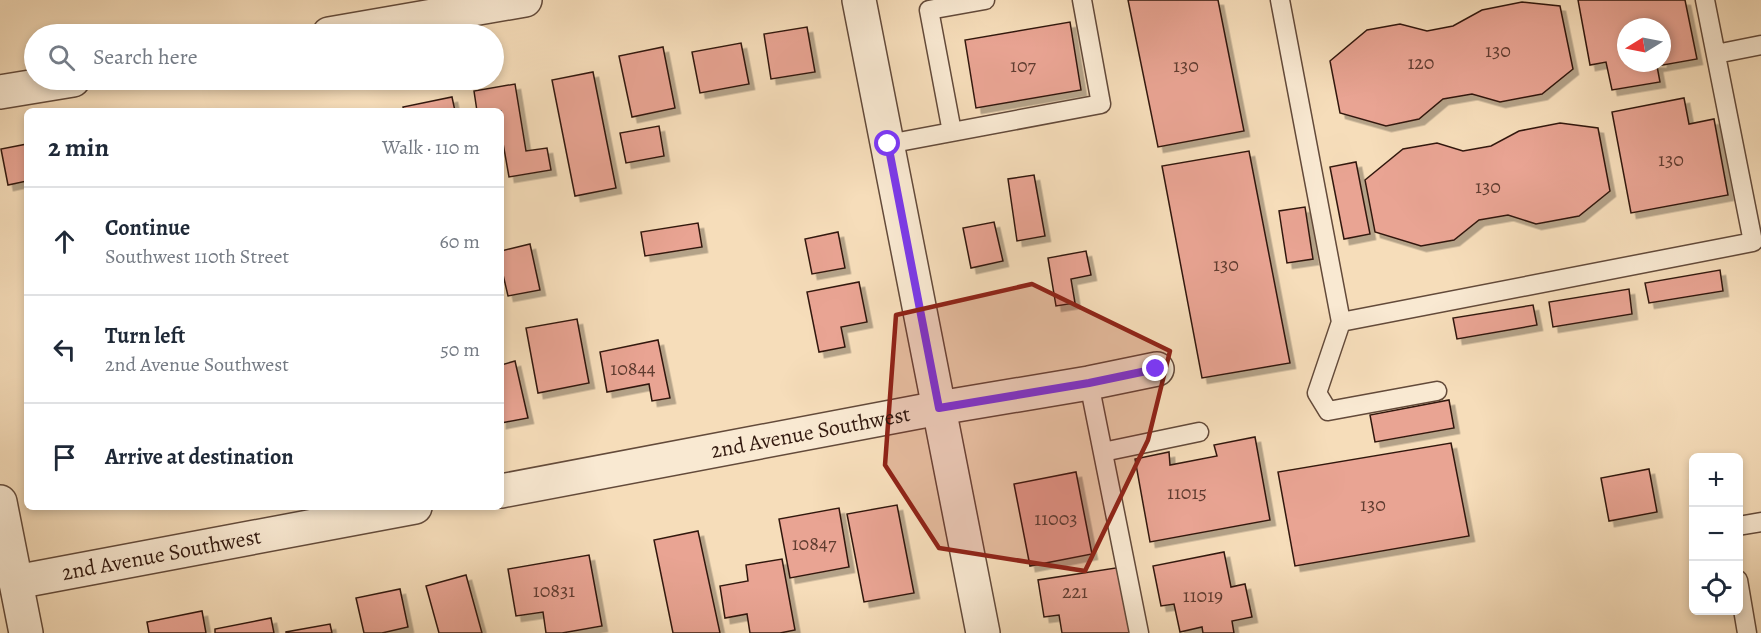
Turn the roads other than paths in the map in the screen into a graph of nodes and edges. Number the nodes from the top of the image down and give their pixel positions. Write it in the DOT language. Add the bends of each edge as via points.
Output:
graph roads {
  1 [pos="525,0"];
  2 [pos="859,0"];
  3 [pos="985,0"];
  4 [pos="1082,0"];
  5 [pos="1280,0"];
  6 [pos="1705,0"];
  7 [pos="387,24"];
  8 [pos="1761,45"];
  9 [pos="1716,54"];
  10 [pos="24,88"];
  11 [pos="0,92"];
  12 [pos="952,132"];
  13 [pos="888,144"];
  14 [pos="1341,322"];
  15 [pos="1156,369"];
  16 [pos="1089,383"];
  17 [pos="1437,391"];
  18 [pos="939,408"];
  19 [pos="1199,432"];
  20 [pos="1103,452"];
  21 [pos="504,490"];
  22 [pos="0,501"];
  23 [pos="399,510"];
  24 [pos="1761,522"];
  25 [pos="1743,525"];
  26 [pos="16,582"];
  27 [pos="1743,609"];
  28 [pos="27,633"];
  29 [pos="983,633"];
  30 [pos="1138,633"];
  31 [pos="1747,633"];
  1 -- 7 [label="street"];
  2 -- 13 [label="street"];
  3 -- 12 [label="lane" via="929,10"];
  4 -- 12 [label="lane" via="1101,104"];
  5 -- 14 [label="lane"];
  6 -- 9 [label="lane"];
  8 -- 9 [label="lane"];
  9 -- 14 [label="lane" via="1753,242"];
  10 -- 11 [label="street"];
  12 -- 13 [label="lane"];
  13 -- 18 [label="street"];
  14 -- 17 [label="lane" via="1317,393 1328,411"];
  15 -- 16 [label="street, 2nd Avenue Southwest"];
  16 -- 18 [label="street, 2nd Avenue Southwest"];
  16 -- 20 [label="lane"];
  18 -- 21 [label="street, 2nd Avenue Southwest"];
  18 -- 29 [label="street"];
  19 -- 20 [label="lane"];
  20 -- 30 [label="lane"];
  22 -- 26 [label="street"];
  23 -- 26 [label="street, 2nd Avenue Southwest"];
  24 -- 25 [label="lane"];
  26 -- 28 [label="street"];
  27 -- 31 [label="lane"];
}
